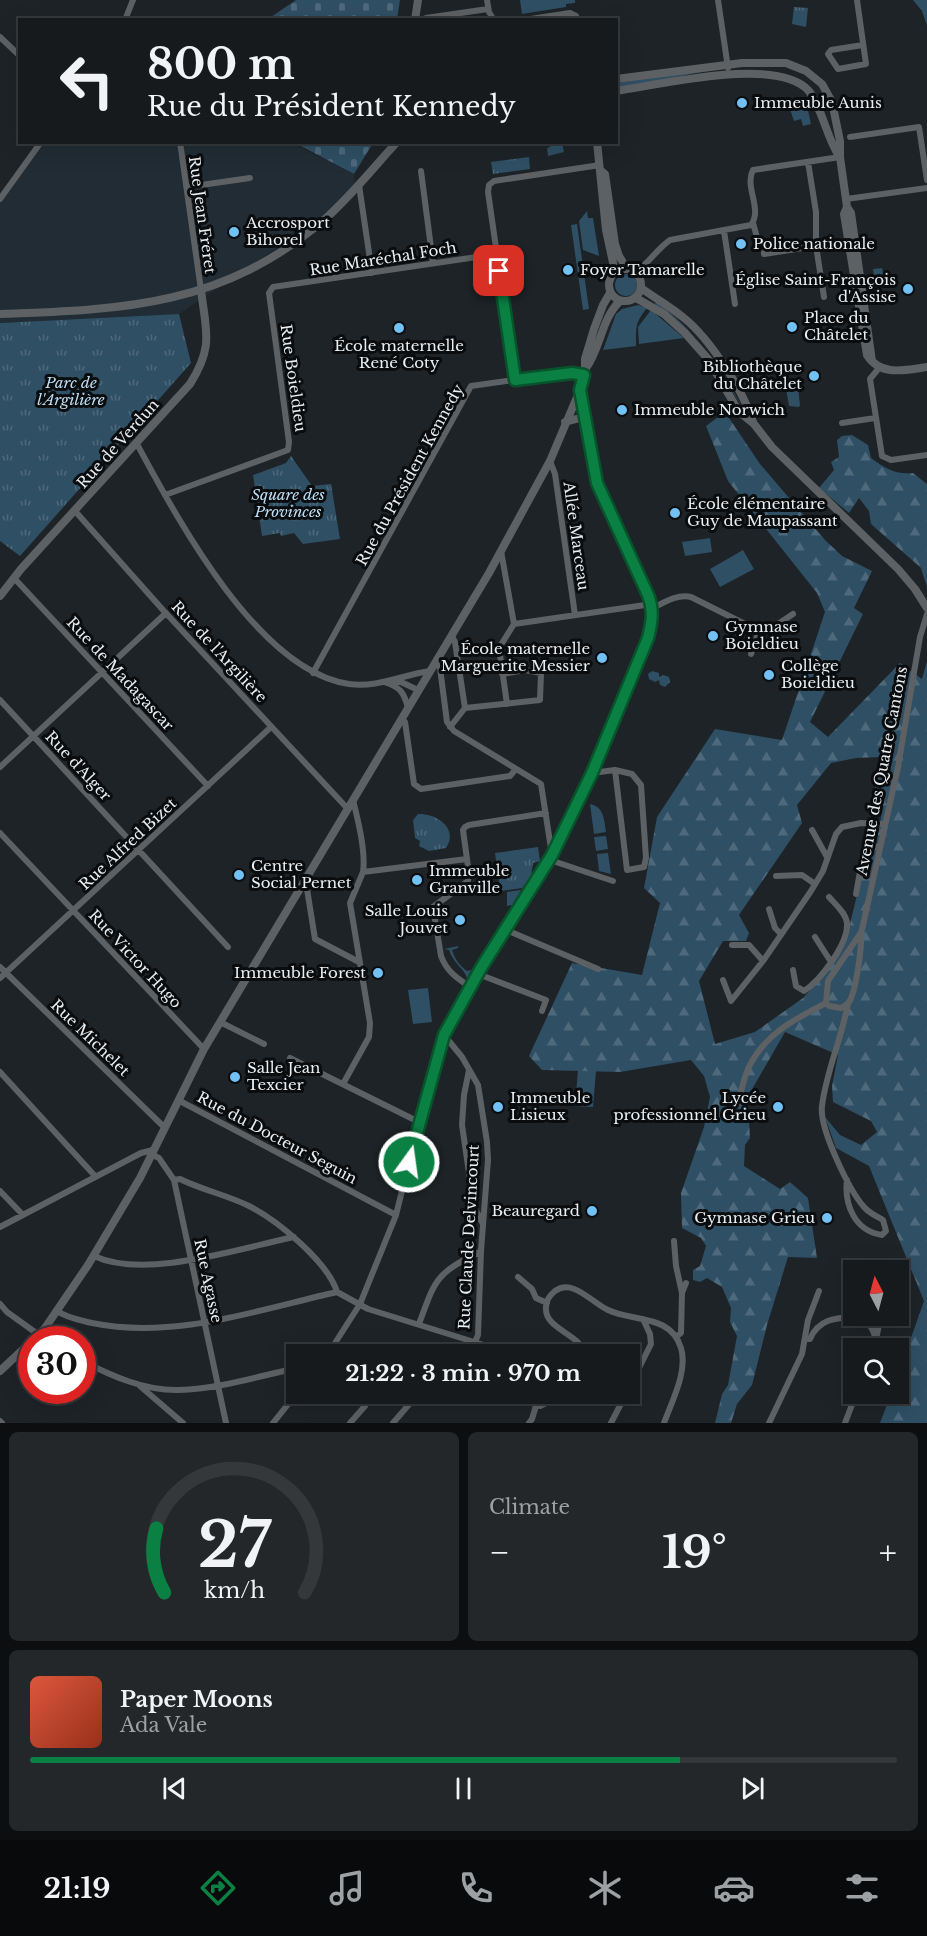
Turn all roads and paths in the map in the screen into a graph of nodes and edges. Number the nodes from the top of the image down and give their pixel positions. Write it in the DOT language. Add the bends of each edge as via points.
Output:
graph roads {
  1 [pos="133,0"];
  2 [pos="418,0"];
  3 [pos="488,0"];
  4 [pos="718,0"];
  5 [pos="857,0"];
  6 [pos="488,9"];
  7 [pos="126,18"];
  8 [pos="415,18"];
  9 [pos="426,18"];
  10 [pos="493,18"];
  11 [pos="537,18"];
  12 [pos="577,18"];
  13 [pos="0,37"];
  14 [pos="863,45"];
  15 [pos="18,54"];
  16 [pos="727,64"];
  17 [pos="729,75"];
  18 [pos="618,80"];
  19 [pos="618,91"];
  20 [pos="850,137"];
  21 [pos="40,144"];
  22 [pos="180,144"];
  23 [pos="395,144"];
  24 [pos="597,144"];
  25 [pos="840,157"];
  26 [pos="808,162"];
  27 [pos="600,168"];
  28 [pos="420,171"];
  29 [pos="250,178"];
  30 [pos="927,180"];
  31 [pos="359,185"];
  32 [pos="187,187"];
  33 [pos="927,188"];
  34 [pos="0,199"];
  35 [pos="846,203"];
  36 [pos="753,223"];
  37 [pos="724,231"];
  38 [pos="816,246"];
  39 [pos="497,254"];
  40 [pos="433,264"];
  41 [pos="631,271"];
  42 [pos="615,272"];
  43 [pos="372,273"];
  44 [pos="273,287"];
  45 [pos="641,288"];
  46 [pos="201,290"];
  47 [pos="610,292"];
  48 [pos="824,297"];
  49 [pos="636,298"];
  50 [pos="620,301"];
  51 [pos="735,304"];
  52 [pos="0,315"];
  53 [pos="927,367"];
  54 [pos="879,368"];
  55 [pos="585,372"];
  56 [pos="515,380"];
  57 [pos="580,390"];
  58 [pos="875,418"];
  59 [pos="565,422"];
  60 [pos="587,423"];
  61 [pos="842,423"];
  62 [pos="754,424"];
  63 [pos="137,444"];
  64 [pos="927,455"];
  65 [pos="550,461"];
  66 [pos="165,495"];
  67 [pos="75,511"];
  68 [pos="501,551"];
  69 [pos="14,578"];
  70 [pos="0,596"];
  71 [pos="652,606"];
  72 [pos="927,608"];
  73 [pos="166,613"];
  74 [pos="793,614"];
  75 [pos="927,614"];
  76 [pos="575,615"];
  77 [pos="514,624"];
  78 [pos="759,631"];
  79 [pos="452,636"];
  80 [pos="751,654"];
  81 [pos="435,662"];
  82 [pos="102,672"];
  83 [pos="430,672"];
  84 [pos="313,673"];
  85 [pos="502,674"];
  86 [pos="384,682"];
  87 [pos="418,690"];
  88 [pos="0,700"];
  89 [pos="507,704"];
  90 [pos="408,708"];
  91 [pos="465,708"];
  92 [pos="402,718"];
  93 [pos="272,727"];
  94 [pos="450,727"];
  95 [pos="33,736"];
  96 [pos="0,767"];
  97 [pos="516,769"];
  98 [pos="615,770"];
  99 [pos="592,773"];
  100 [pos="208,786"];
  101 [pos="352,799"];
  102 [pos="347,808"];
  103 [pos="546,813"];
  104 [pos="885,824"];
  105 [pos="812,830"];
  106 [pos="0,833"];
  107 [pos="880,846"];
  108 [pos="140,849"];
  109 [pos="551,857"];
  110 [pos="827,857"];
  111 [pos="467,859"];
  112 [pos="363,872"];
  113 [pos="776,876"];
  114 [pos="613,881"];
  115 [pos="815,884"];
  116 [pos="302,885"];
  117 [pos="856,894"];
  118 [pos="829,897"];
  119 [pos="769,909"];
  120 [pos="73,911"];
  121 [pos="848,927"];
  122 [pos="506,930"];
  123 [pos="861,931"];
  124 [pos="781,934"];
  125 [pos="815,937"];
  126 [pos="732,945"];
  127 [pos="228,947"];
  128 [pos="763,961"];
  129 [pos="359,962"];
  130 [pos="831,962"];
  131 [pos="0,967"];
  132 [pos="598,969"];
  133 [pos="792,970"];
  134 [pos="6,973"];
  135 [pos="478,974"];
  136 [pos="0,978"];
  137 [pos="723,980"];
  138 [pos="470,987"];
  139 [pos="826,1003"];
  140 [pos="848,1003"];
  141 [pos="542,1011"];
  142 [pos="219,1023"];
  143 [pos="444,1035"];
  144 [pos="264,1044"];
  145 [pos="204,1049"];
  146 [pos="290,1058"];
  147 [pos="469,1069"];
  148 [pos="0,1072"];
  149 [pos="343,1084"];
  150 [pos="178,1100"];
  151 [pos="738,1102"];
  152 [pos="419,1122"];
  153 [pos="164,1127"];
  154 [pos="152,1152"];
  155 [pos="95,1176"];
  156 [pos="174,1180"];
  157 [pos="847,1180"];
  158 [pos="0,1191"];
  159 [pos="23,1215"];
  160 [pos="396,1215"];
  161 [pos="483,1224"];
  162 [pos="0,1227"];
  163 [pos="294,1237"];
  164 [pos="674,1242"];
  165 [pos="481,1251"];
  166 [pos="94,1256"];
  167 [pos="191,1260"];
  168 [pos="518,1277"];
  169 [pos="686,1283"];
  170 [pos="819,1291"];
  171 [pos="337,1293"];
  172 [pos="682,1293"];
  173 [pos="547,1303"];
  174 [pos="0,1304"];
  175 [pos="360,1304"];
  176 [pos="57,1311"];
  177 [pos="644,1319"];
  178 [pos="843,1319"];
  179 [pos="205,1322"];
  180 [pos="419,1324"];
  181 [pos="22,1326"];
  182 [pos="44,1326"];
  183 [pos="676,1338"];
  184 [pos="806,1339"];
  185 [pos="475,1342"];
  186 [pos="334,1344"];
  187 [pos="480,1344"];
  188 [pos="581,1344"];
  189 [pos="18,1354"];
  190 [pos="640,1366"];
  191 [pos="96,1367"];
  192 [pos="286,1370"];
  193 [pos="0,1371"];
  194 [pos="139,1385"];
  195 [pos="218,1385"];
  196 [pos="288,1404"];
  197 [pos="366,1404"];
  198 [pos="409,1404"];
  199 [pos="532,1404"];
  200 [pos="546,1404"];
  201 [pos="621,1404"];
  202 [pos="852,1404"];
  203 [pos="536,1406"];
  204 [pos="183,1423"];
  205 [pos="226,1423"];
  206 [pos="273,1423"];
  207 [pos="350,1423"];
  208 [pos="393,1423"];
  209 [pos="529,1423"];
  210 [pos="611,1423"];
  211 [pos="664,1423"];
  212 [pos="769,1423"];
  213 [pos="845,1423"];
  1 -- 7 [label="street"];
  2 -- 8 [label="street"];
  3 -- 6 [label="street"];
  4 -- 16 [label="street"];
  5 -- 14 [label="street"];
  6 -- 9 [label="street"];
  6 -- 10 [label="street"];
  11 -- 12 [label="street" via="570,13"];
  13 -- 15 [label="street"];
  14 -- 14 [label="street" via="830,50 828,54 838,69 866,64"];
  16 -- 17 [label="street"];
  16 -- 18 [label="street"];
  16 -- 25 [label="street" via="786,63 814,77 832,102"];
  17 -- 19 [label="street"];
  17 -- 25 [label="street" via="775,75 803,85 815,100 830,143"];
  20 -- 30 [label="street" via="919,127"];
  21 -- 34 [label="street"];
  22 -- 32 [label="street, Rue Jean Fréret"];
  23 -- 31 [label="street"];
  24 -- 27 [label="street"];
  25 -- 26 [label="street"];
  25 -- 35 [label="street"];
  26 -- 36 [label="street" via="752,171"];
  26 -- 38 [label="street" via="816,212"];
  27 -- 39 [label="street" via="491,183 488,189"];
  27 -- 41 [label="street" via="605,174 615,244"];
  27 -- 42 [label="street"];
  28 -- 40 [label="street"];
  29 -- 32 [label="street"];
  31 -- 43 [label="street"];
  31 -- 46 [label="street" via="324,220 271,258"];
  32 -- 46 [label="street, Rue Jean Fréret"];
  33 -- 35 [label="street"];
  35 -- 54 [label="street" via="844,214 865,348"];
  36 -- 37 [label="street"];
  36 -- 38 [label="street" via="758,241 763,241 764,254"];
  37 -- 41 [label="street" via="670,240 646,265"];
  37 -- 51 [label="street"];
  38 -- 48 [label="street"];
  39 -- 40 [label="street, Rue Maréchal Foch"];
  39 -- 56 [label="street"];
  40 -- 43 [label="street, Rue Maréchal Foch"];
  41 -- 42 [label="street"];
  41 -- 45 [label="street" via="640,280"];
  42 -- 47 [label="street" via="609,280"];
  43 -- 44 [label="street, Rue Maréchal Foch"];
  44 -- 66 [label="street, Rue Boieldieu" via="269,293 288,450"];
  45 -- 49 [label="street"];
  45 -- 62 [label="street" via="700,333 745,402"];
  46 -- 52 [label="street" via="132,306"];
  46 -- 63 [label="street, Rue de Verdun" via="208,343 201,366"];
  47 -- 50 [label="street"];
  47 -- 55 [label="street" via="594,329"];
  49 -- 50 [label="street"];
  49 -- 62 [label="street" via="664,314 685,333 708,359 739,412"];
  50 -- 55 [label="street"];
  53 -- 54 [label="street" via="892,371"];
  54 -- 58 [label="street" via="870,379"];
  55 -- 56 [label="street, Rue du Président Kennedy"];
  55 -- 57 [label="street"];
  56 -- 84 [label="street, Rue du Président Kennedy" via="471,386"];
  57 -- 59 [label="street"];
  57 -- 60 [label="street"];
  58 -- 61 [label="street"];
  58 -- 64 [label="street" via="880,452 886,459"];
  59 -- 60 [label="street" via="579,418"];
  59 -- 65 [label="street"];
  60 -- 71 [label="street" via="600,490"];
  62 -- 72 [label="street" via="772,447 898,569"];
  63 -- 66 [label="street"];
  63 -- 67 [label="street, Rue de Verdun"];
  65 -- 68 [label="street"];
  65 -- 76 [label="street, Allée Marceau"];
  66 -- 84 [label="street" via="207,563 244,612 280,650"];
  67 -- 69 [label="street, Rue de Verdun"];
  67 -- 73 [label="street, Rue de l'Argilière"];
  68 -- 77 [label="street"];
  68 -- 79 [label="street"];
  69 -- 70 [label="street, Rue de Verdun"];
  69 -- 82 [label="street, Rue de Madagascar"];
  71 -- 76 [label="street"];
  71 -- 78 [label="street" via="684,595"];
  71 -- 99 [label="street" via="648,638"];
  73 -- 82 [label="street"];
  73 -- 93 [label="street, Rue de l'Argilière"];
  74 -- 78 [label="street"];
  75 -- 104 [label="street, Avenue des Quatre Cantons"];
  76 -- 77 [label="street"];
  77 -- 85 [label="street" via="499,648"];
  78 -- 80 [label="street"];
  79 -- 81 [label="street"];
  79 -- 91 [label="street"];
  81 -- 83 [label="street"];
  81 -- 94 [label="street" via="440,668"];
  82 -- 95 [label="street"];
  82 -- 100 [label="street, Rue de Madagascar"];
  83 -- 86 [label="street"];
  83 -- 87 [label="street"];
  84 -- 86 [label="street" via="352,685"];
  85 -- 89 [label="street"];
  85 -- 89 [label="street" via="525,670 541,673 540,700"];
  86 -- 87 [label="street" via="401,682"];
  86 -- 90 [label="street" via="403,691"];
  87 -- 90 [label="street"];
  88 -- 95 [label="street, Rue d'Alger"];
  89 -- 91 [label="street"];
  90 -- 92 [label="street"];
  91 -- 94 [label="street"];
  92 -- 97 [label="street" via="416,787 510,776"];
  92 -- 101 [label="street"];
  93 -- 100 [label="street, Rue Alfred Bizet"];
  93 -- 102 [label="street, Rue de l'Argilière"];
  94 -- 97 [label="street"];
  95 -- 96 [label="street"];
  95 -- 108 [label="street, Rue d'Alger"];
  97 -- 103 [label="street" via="541,784"];
  98 -- 98 [label="street" via="627,870 644,867 641,785 632,774"];
  98 -- 99 [label="street"];
  99 -- 109 [label="street"];
  100 -- 108 [label="street, Rue Alfred Bizet"];
  101 -- 102 [label="street"];
  101 -- 112 [label="street"];
  102 -- 116 [label="street"];
  103 -- 109 [label="street"];
  103 -- 111 [label="street" via="465,826"];
  104 -- 107 [label="street, Avenue des Quatre Cantons"];
  104 -- 110 [label="street" via="842,827"];
  105 -- 110 [label="street"];
  106 -- 120 [label="street, Rue Victor Hugo"];
  107 -- 117 [label="street" via="867,849 863,855"];
  107 -- 123 [label="street, Avenue des Quatre Cantons"];
  108 -- 120 [label="street, Rue Alfred Bizet"];
  108 -- 127 [label="street, Rue d'Alger"];
  109 -- 114 [label="street"];
  109 -- 122 [label="street"];
  110 -- 115 [label="street"];
  111 -- 112 [label="street"];
  111 -- 138 [label="street" via="468,881 433,907 444,964"];
  112 -- 129 [label="street" via="350,903"];
  113 -- 115 [label="street" via="802,875"];
  115 -- 124 [label="street"];
  116 -- 129 [label="street" via="307,889 315,939"];
  116 -- 142 [label="street"];
  118 -- 121 [label="street"];
  119 -- 124 [label="street"];
  120 -- 134 [label="street, Rue Alfred Bizet"];
  120 -- 145 [label="street, Rue Victor Hugo"];
  121 -- 123 [label="street"];
  121 -- 130 [label="street"];
  122 -- 132 [label="street"];
  122 -- 135 [label="street"];
  123 -- 139 [label="street, Avenue des Quatre Cantons" via="828,981"];
  123 -- 140 [label="street, Avenue des Quatre Cantons" via="862,945"];
  124 -- 128 [label="street"];
  125 -- 130 [label="street"];
  126 -- 128 [label="street" via="749,945"];
  128 -- 137 [label="street" via="731,1001"];
  129 -- 149 [label="street" via="369,1037"];
  130 -- 133 [label="street" via="804,991 796,986"];
  131 -- 134 [label="street, Rue Michelet"];
  134 -- 136 [label="street, Rue Alfred Bizet"];
  134 -- 153 [label="street, Rue Michelet"];
  135 -- 138 [label="street"];
  135 -- 141 [label="street" via="546,1000"];
  138 -- 143 [label="street"];
  139 -- 140 [label="street" via="841,1008"];
  139 -- 151 [label="street" via="766,1041 750,1064"];
  140 -- 157 [label="street, Avenue des Quatre Cantons" via="822,1108 823,1122"];
  142 -- 144 [label="street"];
  142 -- 145 [label="street"];
  143 -- 147 [label="street, Rue Claude Delvincourt"];
  143 -- 152 [label="street"];
  145 -- 150 [label="street"];
  146 -- 149 [label="street"];
  147 -- 161 [label="street, Rue Claude Delvincourt" via="478,1085 487,1142"];
  147 -- 161 [label="street" via="462,1125 474,1207"];
  148 -- 155 [label="street"];
  149 -- 152 [label="street"];
  150 -- 153 [label="street"];
  150 -- 160 [label="street, Rue du Docteur Seguin"];
  152 -- 160 [label="street"];
  153 -- 154 [label="street"];
  154 -- 155 [label="street" via="141,1153"];
  154 -- 156 [label="street, Rue Agasse"];
  154 -- 166 [label="street"];
  155 -- 159 [label="street"];
  156 -- 163 [label="street" via="249,1206"];
  156 -- 167 [label="street, Rue Agasse"];
  157 -- 157 [label="street, Avenue des Quatre Cantons" via="847,1202 852,1215 874,1234 882,1234 886,1231 883,1220 869,1213"];
  158 -- 159 [label="street"];
  159 -- 162 [label="street"];
  160 -- 175 [label="street"];
  161 -- 165 [label="street, Rue Claude Delvincourt"];
  163 -- 167 [label="street"];
  163 -- 171 [label="street" via="315,1258"];
  164 -- 172 [label="street"];
  165 -- 180 [label="street" via="440,1275"];
  165 -- 185 [label="street, Rue Claude Delvincourt"];
  166 -- 167 [label="street" via="138,1264"];
  166 -- 176 [label="street"];
  167 -- 179 [label="street, Rue Agasse"];
  168 -- 173 [label="street" via="536,1298"];
  169 -- 172 [label="street"];
  170 -- 184 [label="street" via="808,1320"];
  171 -- 175 [label="street"];
  171 -- 179 [label="street"];
  172 -- 183 [label="street" via="681,1333"];
  173 -- 177 [label="street" via="555,1291 569,1287 607,1310"];
  173 -- 188 [label="street" via="552,1322"];
  174 -- 181 [label="street"];
  175 -- 180 [label="street"];
  175 -- 186 [label="street"];
  176 -- 179 [label="street" via="86,1322 129,1328"];
  176 -- 182 [label="street"];
  177 -- 183 [label="street" via="657,1321"];
  177 -- 190 [label="street" via="651,1344"];
  178 -- 184 [label="street" via="823,1323"];
  179 -- 195 [label="street, Rue Agasse"];
  180 -- 185 [label="street"];
  183 -- 211 [label="street" via="682,1349 683,1367"];
  184 -- 212 [label="street"];
  185 -- 187 [label="street"];
  189 -- 193 [label="street"];
  191 -- 194 [label="street"];
  192 -- 195 [label="street"];
  194 -- 195 [label="street" via="178,1390"];
  194 -- 204 [label="street"];
  195 -- 205 [label="street, Rue Agasse"];
  196 -- 206 [label="street"];
  197 -- 207 [label="street"];
  198 -- 208 [label="street"];
  199 -- 203 [label="street"];
  200 -- 203 [label="street"];
  201 -- 210 [label="street"];
  202 -- 213 [label="street"];
  203 -- 209 [label="street"];
}
